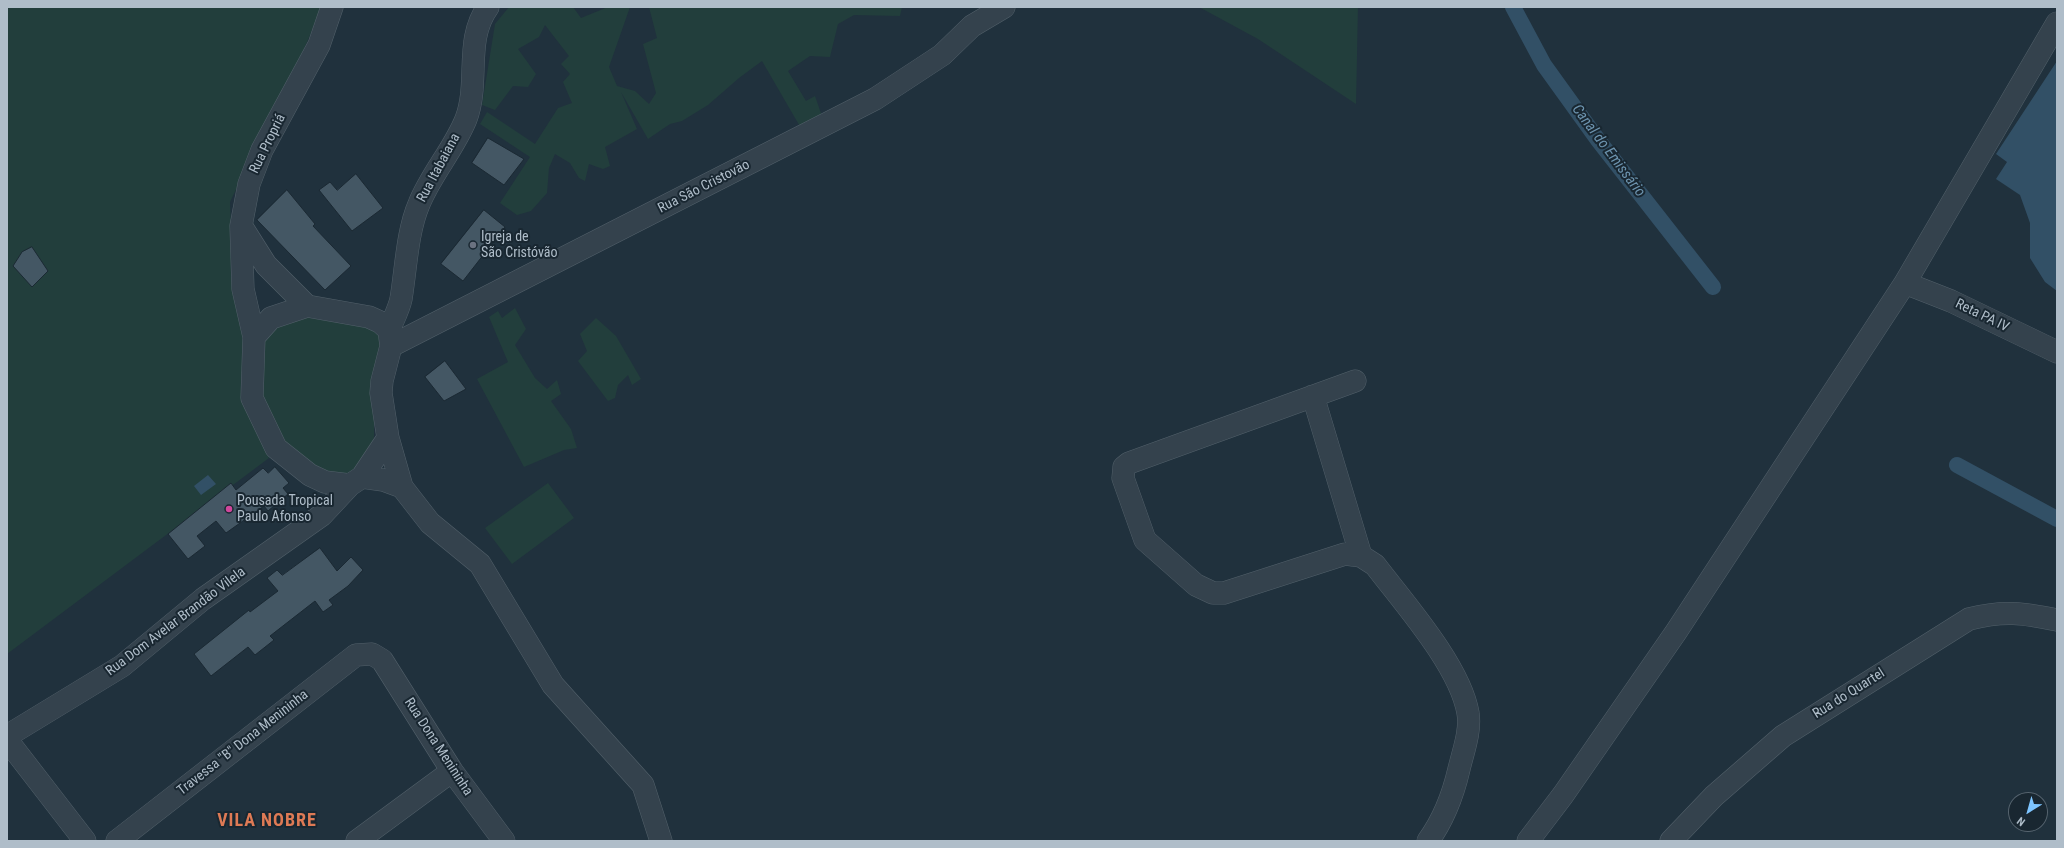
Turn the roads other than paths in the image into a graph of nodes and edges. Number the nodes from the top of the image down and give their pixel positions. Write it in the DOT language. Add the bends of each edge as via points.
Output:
graph roads {
  1 [pos="332,7"];
  2 [pos="488,7"];
  3 [pos="1004,7"];
  4 [pos="2057,23"];
  5 [pos="241,226"];
  6 [pos="1905,283"];
  7 [pos="307,306"];
  8 [pos="254,337"];
  9 [pos="390,338"];
  10 [pos="2057,352"];
  11 [pos="1355,381"];
  12 [pos="1313,396"];
  13 [pos="388,438"];
  14 [pos="310,475"];
  15 [pos="356,481"];
  16 [pos="402,487"];
  17 [pos="322,515"];
  18 [pos="1361,556"];
  19 [pos="2057,620"];
  20 [pos="372,654"];
  21 [pos="7,736"];
  22 [pos="7,740"];
  23 [pos="452,771"];
  24 [pos="85,841"];
  25 [pos="117,841"];
  26 [pos="357,841"];
  27 [pos="504,841"];
  28 [pos="661,841"];
  29 [pos="1428,841"];
  30 [pos="1528,841"];
  31 [pos="1671,841"];
  1 -- 5 [label="street, Rua Propriá" via="319,45 262,150 249,184"];
  2 -- 9 [label="street, Rua Itabaiana" via="474,40 472,95 466,119 419,204 405,260 401,300"];
  3 -- 9 [label="street, Rua São Cristovão" via="972,26 942,55 875,99"];
  4 -- 6 [label="street"];
  5 -- 7 [label="street" via="266,265"];
  5 -- 8 [label="street, Rua Propriá" via="243,289"];
  6 -- 10 [label="street, Reta PA IV" via="1951,301"];
  6 -- 30 [label="street" via="1680,625 1563,795"];
  7 -- 8 [label="street" via="271,318"];
  7 -- 9 [label="street" via="369,317 380,322"];
  8 -- 14 [label="street, Rua Propriá" via="252,398 276,448"];
  9 -- 13 [label="street, Rua Itabaiana" via="381,393"];
  11 -- 12 [label="street"];
  12 -- 18 [label="street"];
  12 -- 18 [label="street" via="1129,463 1124,467 1123,478 1145,540 1196,585 1213,593 1224,593 1345,554"];
  13 -- 15 [label="street, Rua Dom Avelar Brandão Vilela"];
  13 -- 16 [label="street, Rua Itabaiana"];
  14 -- 15 [label="street, Rua Propriá" via="325,482"];
  14 -- 17 [label="street"];
  15 -- 16 [label="street, Rua Propriá" via="383,480"];
  15 -- 17 [label="street, Rua Dom Avelar Brandão Vilela"];
  16 -- 28 [label="street" via="430,523 480,564 553,685 643,785"];
  17 -- 21 [label="street, Rua Dom Avelar Brandão Vilela" via="203,599 122,666"];
  18 -- 29 [label="street" via="1375,565 1438,649 1463,694 1468,714 1466,739 1454,790 1439,826"];
  19 -- 31 [label="street, Rua do Quartel" via="2019,612 1992,613 1969,619 1783,736 1714,796"];
  20 -- 23 [label="street, Rua Dona Menininha" via="382,660"];
  20 -- 25 [label="street, Travessa \"B\" Dona Menininha" via="356,655"];
  22 -- 24 [label="street"];
  23 -- 26 [label="street"];
  23 -- 27 [label="street, Rua Dona Menininha"];
}
